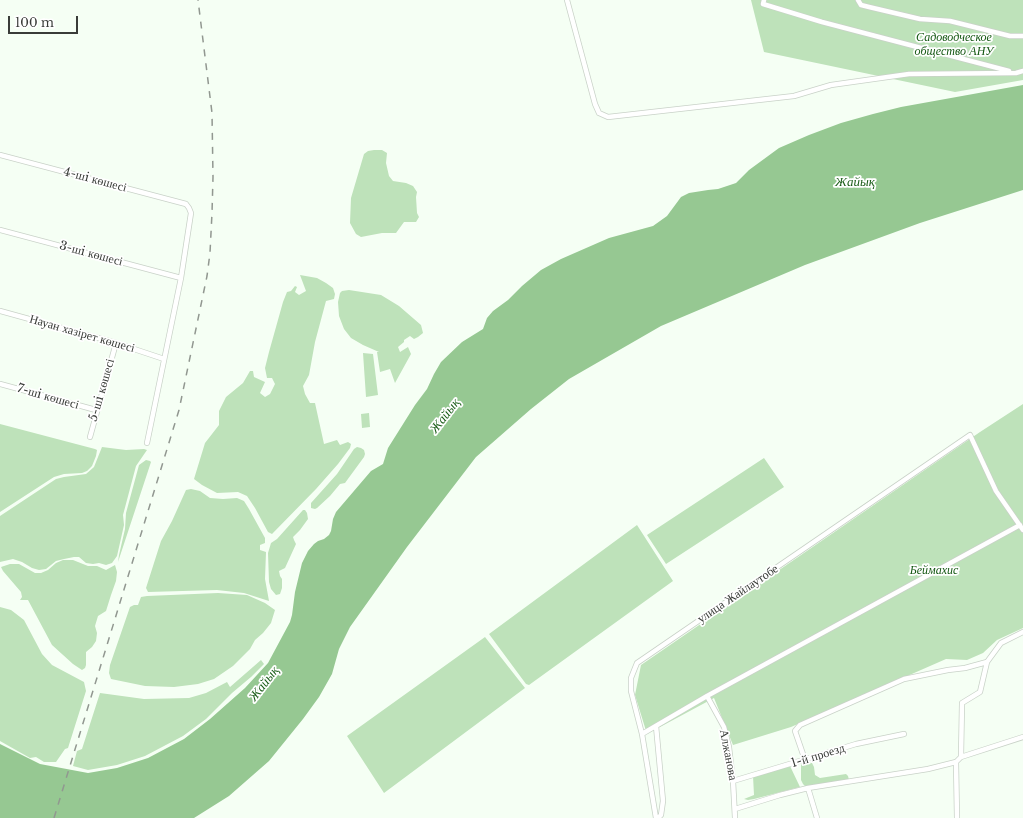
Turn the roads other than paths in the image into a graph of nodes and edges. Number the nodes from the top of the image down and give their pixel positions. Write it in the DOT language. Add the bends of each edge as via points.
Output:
graph roads {
  1 [pos="567,0"];
  2 [pos="764,0"];
  3 [pos="858,0"];
  4 [pos="1023,36"];
  5 [pos="1023,71"];
  6 [pos="1016,72"];
  7 [pos="0,155"];
  8 [pos="0,230"];
  9 [pos="181,278"];
  10 [pos="0,311"];
  11 [pos="116,343"];
  12 [pos="164,358"];
  13 [pos="0,384"];
  14 [pos="96,410"];
  15 [pos="90,437"];
  16 [pos="147,443"];
  17 [pos="1020,526"];
  18 [pos="1023,530"];
  19 [pos="1023,632"];
  20 [pos="987,662"];
  21 [pos="707,696"];
  22 [pos="656,726"];
  23 [pos="642,734"];
  24 [pos="904,734"];
  25 [pos="1023,737"];
  26 [pos="961,757"];
  27 [pos="805,760"];
  28 [pos="956,762"];
  29 [pos="734,781"];
  30 [pos="808,788"];
  31 [pos="735,809"];
  32 [pos="657,818"];
  33 [pos="735,818"];
  34 [pos="817,818"];
  35 [pos="957,818"];
  1 -- 6 [label="street" via="595,104 599,113 608,117 794,96 831,85 909,74"];
  2 -- 6 [label="street" via="763,4 822,22"];
  3 -- 4 [label="street" via="868,7 920,19 950,21 1010,36"];
  5 -- 6 [label="street"];
  7 -- 9 [label="street, 4-шi көшесі" via="186,204 191,213"];
  8 -- 9 [label="street, 3-шi көшесі"];
  9 -- 12 [label="street"];
  10 -- 11 [label="street, Науан хазірет көшесі"];
  11 -- 12 [label="street, Науан хазірет көшесі"];
  11 -- 14 [label="street, 5-шi көшесі"];
  12 -- 16 [label="street"];
  13 -- 14 [label="street, 7-шi көшесі"];
  14 -- 15 [label="street, 5-шi көшесі"];
  17 -- 18 [label="street"];
  17 -- 21 [label="street"];
  17 -- 23 [label="street, улица Жайлаутобе" via="996,491 970,435 637,663 631,691"];
  19 -- 20 [label="street" via="1000,643"];
  20 -- 26 [label="street" via="980,692 962,703"];
  20 -- 27 [label="street" via="904,679 800,725 795,731"];
  21 -- 22 [label="street"];
  21 -- 29 [label="street, Алжанова" via="724,727"];
  22 -- 23 [label="street"];
  22 -- 32 [label="street" via="663,801 661,815"];
  23 -- 32 [label="street, улица Жайлаутобе"];
  24 -- 27 [label="street, 1-й проезд" via="856,744"];
  25 -- 26 [label="street"];
  26 -- 28 [label="street"];
  27 -- 29 [label="street, 1-й проезд"];
  28 -- 30 [label="street" via="928,769"];
  28 -- 35 [label="street"];
  29 -- 31 [label="street, Алжанова"];
  30 -- 31 [label="street"];
  30 -- 34 [label="street"];
  31 -- 33 [label="street, Алжанова"];
}
